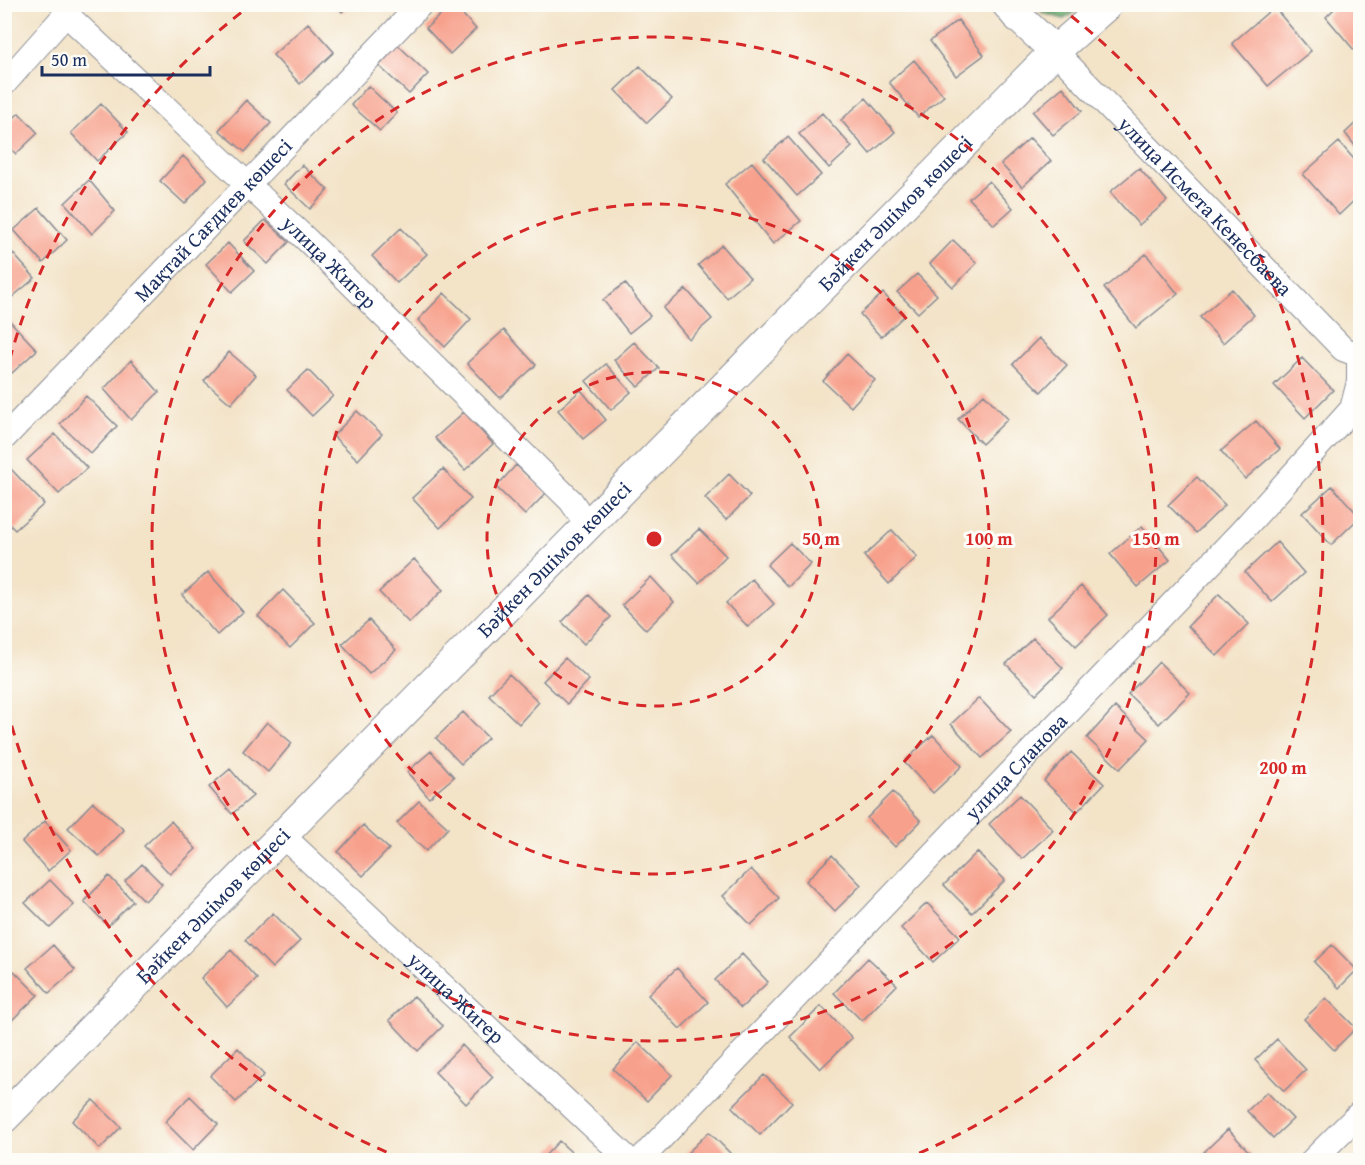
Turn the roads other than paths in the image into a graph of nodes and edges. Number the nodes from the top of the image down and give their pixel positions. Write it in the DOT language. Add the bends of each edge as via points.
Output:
graph roads {
  1 [pos="421,4"];
  2 [pos="1007,4"];
  3 [pos="1108,4"];
  4 [pos="67,8"];
  5 [pos="1054,51"];
  6 [pos="4,84"];
  7 [pos="247,184"];
  8 [pos="1360,355"];
  9 [pos="4,438"];
  10 [pos="588,526"];
  11 [pos="283,836"];
  12 [pos="1360,1113"];
  13 [pos="4,1118"];
  14 [pos="629,1161"];
  15 [pos="640,1161"];
  16 [pos="1313,1161"];
  1 -- 7 [label="street, Мақтай Сағдиев көшесі"];
  2 -- 5 [label="main road"];
  3 -- 5 [label="main road, Бәйкен Әшімов көшесі"];
  4 -- 6 [label="street"];
  4 -- 7 [label="street, улица Жигер"];
  5 -- 8 [label="street, улица Исмета Кенесбаева" via="1343,349"];
  5 -- 10 [label="main road, Бәйкен Әшімов көшесі"];
  7 -- 9 [label="street, Мақтай Сағдиев көшесі"];
  7 -- 10 [label="street, улица Жигер" via="571,501"];
  8 -- 15 [label="street, улица Сланова" via="1352,409 1232,541"];
  10 -- 11 [label="main road, Бәйкен Әшімов көшесі"];
  11 -- 13 [label="main road, Бәйкен Әшімов көшесі"];
  11 -- 14 [label="street, улица Жигер"];
  12 -- 16 [label="street"];
}
